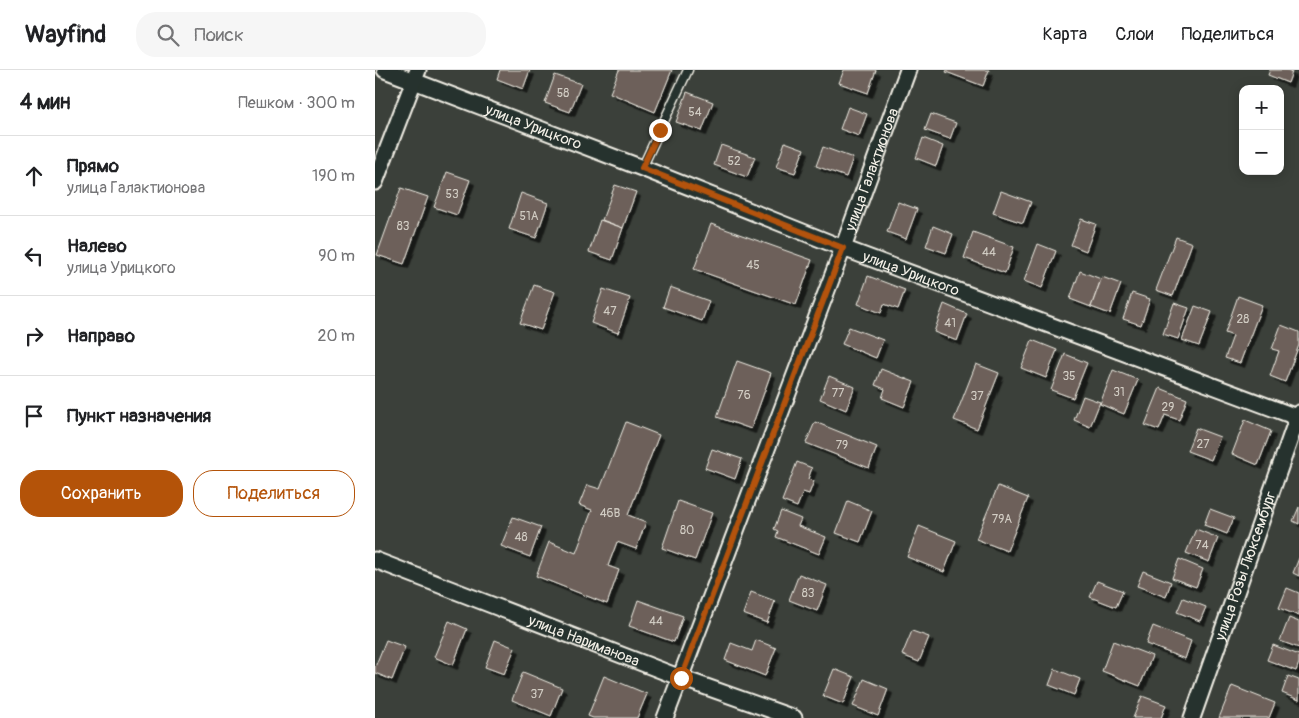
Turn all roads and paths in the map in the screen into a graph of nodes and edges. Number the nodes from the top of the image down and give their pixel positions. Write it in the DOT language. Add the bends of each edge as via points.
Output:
graph roads {
  1 [pos="385,70"];
  2 [pos="687,70"];
  3 [pos="908,70"];
  4 [pos="416,76"];
  5 [pos="642,168"];
  6 [pos="375,182"];
  7 [pos="843,248"];
  8 [pos="1299,416"];
  9 [pos="375,560"];
  10 [pos="681,678"];
  11 [pos="665,718"];
  12 [pos="794,718"];
  13 [pos="1192,718"];
  1 -- 4 [label="street, улица Урицкого"];
  2 -- 5 [label="lane"];
  3 -- 7 [label="street, улица Галактионова"];
  4 -- 5 [label="street, улица Урицкого"];
  4 -- 6 [label="street"];
  5 -- 7 [label="street, улица Урицкого"];
  7 -- 8 [label="street, улица Урицкого"];
  7 -- 10 [label="street, улица Галактионова"];
  8 -- 13 [label="street, улица Розы Люксембург"];
  9 -- 10 [label="street, улица Нариманова"];
  10 -- 11 [label="street, улица Галактионова"];
  10 -- 12 [label="street, улица Нариманова"];
}
